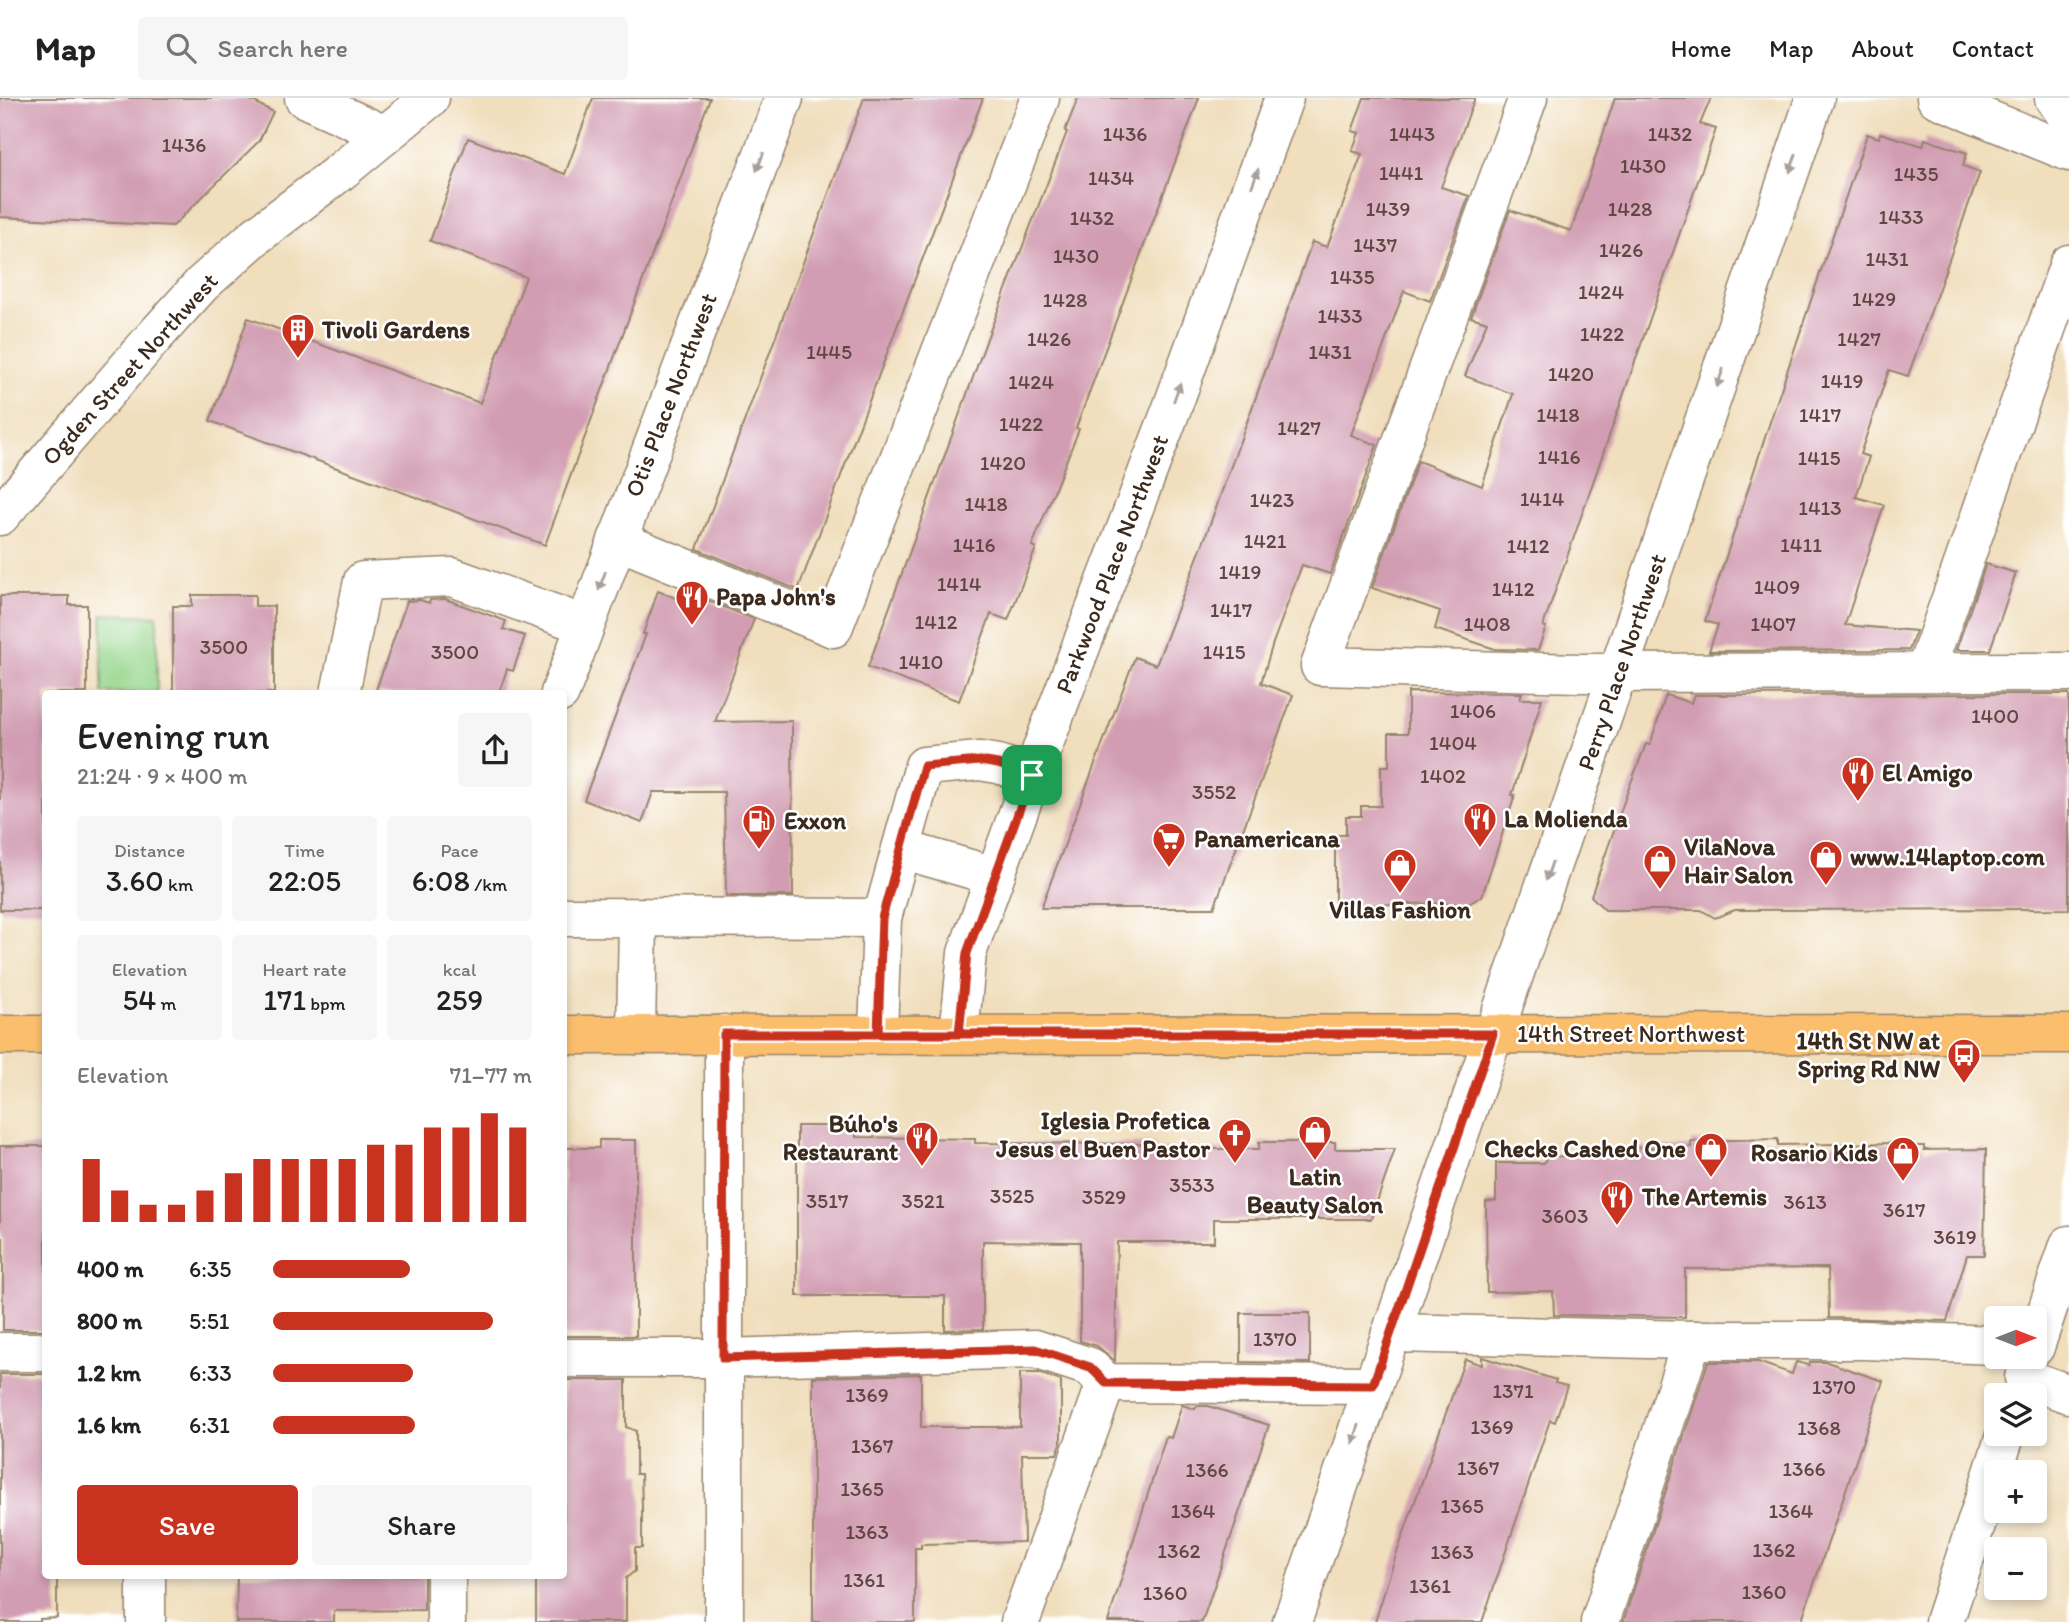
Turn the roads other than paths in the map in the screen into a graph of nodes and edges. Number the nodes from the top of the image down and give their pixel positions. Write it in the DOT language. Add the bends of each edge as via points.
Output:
graph roads {
  1 [pos="304,98"];
  2 [pos="430,98"];
  3 [pos="784,98"];
  4 [pos="1040,98"];
  5 [pos="1284,98"];
  6 [pos="1528,98"];
  7 [pos="1815,98"];
  8 [pos="1936,98"];
  9 [pos="2054,98"];
  10 [pos="2069,119"];
  11 [pos="385,135"];
  12 [pos="2069,152"];
  13 [pos="2069,264"];
  14 [pos="0,516"];
  15 [pos="617,540"];
  16 [pos="585,625"];
  17 [pos="1925,672"];
  18 [pos="2069,672"];
  19 [pos="1619,673"];
  20 [pos="341,690"];
  21 [pos="561,690"];
  22 [pos="1032,775"];
  23 [pos="901,849"];
  24 [pos="994,876"];
  25 [pos="567,917"];
  26 [pos="638,918"];
  27 [pos="882,918"];
  28 [pos="724,1034"];
  29 [pos="878,1034"];
  30 [pos="959,1034"];
  31 [pos="1493,1034"];
  32 [pos="2069,1034"];
  33 [pos="0,1035"];
  34 [pos="42,1035"];
  35 [pos="567,1035"];
  36 [pos="636,1035"];
  37 [pos="2069,1245"];
  38 [pos="2045,1306"];
  39 [pos="1391,1333"];
  40 [pos="1692,1340"];
  41 [pos="0,1352"];
  42 [pos="42,1352"];
  43 [pos="1984,1357"];
  44 [pos="723,1358"];
  45 [pos="567,1359"];
  46 [pos="2033,1369"];
  47 [pos="1106,1383"];
  48 [pos="1373,1385"];
  49 [pos="2069,1394"];
  50 [pos="2002,1446"];
  51 [pos="146,1579"];
  52 [pos="446,1579"];
  53 [pos="146,1622"];
  54 [pos="446,1622"];
  55 [pos="723,1622"];
  56 [pos="1020,1622"];
  57 [pos="1292,1622"];
  58 [pos="1600,1622"];
  59 [pos="1944,1622"];
  1 -- 11 [label="street"];
  2 -- 11 [label="street, Ogden Street Northwest"];
  3 -- 15 [label="street, Otis Place Northwest, one-way"];
  4 -- 15 [label="street" via="833,628"];
  22 -- 5 [label="street, Parkwood Place Northwest, one-way"];
  6 -- 19 [label="street" via="1320,666"];
  7 -- 19 [label="street, Perry Place Northwest, one-way"];
  8 -- 12 [label="street"];
  9 -- 10 [label="street"];
  11 -- 14 [label="street, Ogden Street Northwest" via="202,284"];
  13 -- 17 [label="street"];
  15 -- 16 [label="street, Otis Place Northwest, one-way"];
  16 -- 20 [label="street" via="452,577 363,581"];
  16 -- 21 [label="street, Otis Place Northwest"];
  17 -- 18 [label="street"];
  17 -- 19 [label="street"];
  19 -- 31 [label="street, Perry Place Northwest, one-way"];
  22 -- 23 [label="street" via="980,761 924,766"];
  22 -- 24 [label="street, Parkwood Place Northwest"];
  23 -- 24 [label="street"];
  23 -- 27 [label="street"];
  24 -- 30 [label="street, Parkwood Place Northwest" via="967,953"];
  25 -- 26 [label="street"];
  26 -- 27 [label="street"];
  26 -- 36 [label="street"];
  27 -- 29 [label="street"];
  28 -- 29 [label="main road, 14th Street Northwest"];
  28 -- 36 [label="main road, 14th Street Northwest"];
  28 -- 44 [label="street"];
  29 -- 30 [label="main road, 14th Street Northwest"];
  30 -- 31 [label="main road, 14th Street Northwest"];
  31 -- 32 [label="main road, 14th Street Northwest"];
  31 -- 39 [label="street, Perry Place Northwest"];
  33 -- 34 [label="main road"];
  35 -- 36 [label="main road, 14th Street Northwest"];
  37 -- 38 [label="street"];
  39 -- 40 [label="street"];
  39 -- 48 [label="street, Perry Place Northwest"];
  40 -- 43 [label="street" via="1864,1340"];
  40 -- 58 [label="street"];
  41 -- 42 [label="street"];
  44 -- 45 [label="street"];
  44 -- 47 [label="street" via="1035,1349 1090,1367"];
  44 -- 55 [label="street"];
  46 -- 49 [label="street"];
  47 -- 48 [label="street"];
  47 -- 56 [label="street"];
  48 -- 57 [label="street, Perry Place Northwest, one-way"];
  50 -- 59 [label="street"];
  51 -- 53 [label="street"];
  52 -- 54 [label="street"];
}
